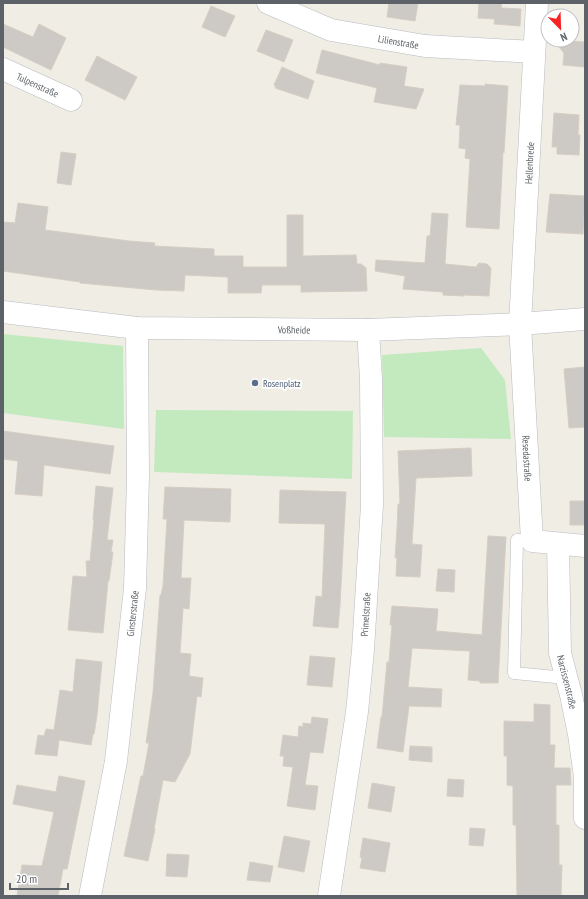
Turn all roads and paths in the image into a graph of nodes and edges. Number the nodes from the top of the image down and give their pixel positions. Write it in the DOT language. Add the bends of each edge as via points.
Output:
graph roads {
  1 [pos="268,3"];
  2 [pos="538,3"];
  3 [pos="534,52"];
  4 [pos="3,69"];
  5 [pos="72,100"];
  6 [pos="3,312"];
  7 [pos="585,319"];
  8 [pos="520,324"];
  9 [pos="137,328"];
  10 [pos="368,330"];
  11 [pos="532,541"];
  12 [pos="558,544"];
  13 [pos="585,546"];
  14 [pos="566,678"];
  15 [pos="585,818"];
  16 [pos="90,896"];
  17 [pos="329,896"];
  1 -- 3 [label="street, Lilienstraße" via="331,30 425,46"];
  2 -- 3 [label="street, Hellenbrede"];
  3 -- 8 [label="street, Hellenbrede"];
  4 -- 5 [label="street, Tulpenstraße"];
  6 -- 9 [label="street, Voßheide"];
  7 -- 8 [label="street, Voßheide"];
  8 -- 10 [label="street, Voßheide"];
  8 -- 11 [label="street, Resedastraße"];
  9 -- 10 [label="street, Voßheide"];
  9 -- 16 [label="street, Ginsterstraße" via="138,477 135,588 116,761"];
  10 -- 17 [label="street, Primelstraße" via="372,505 363,650 357,712"];
  11 -- 12 [label="street"];
  11 -- 14 [label="lane" via="517,540 514,673"];
  12 -- 13 [label="street"];
  12 -- 14 [label="street, Narzissenstraße" via="560,653"];
  14 -- 15 [label="street, Narzissenstraße" via="579,734 585,777"];
}
